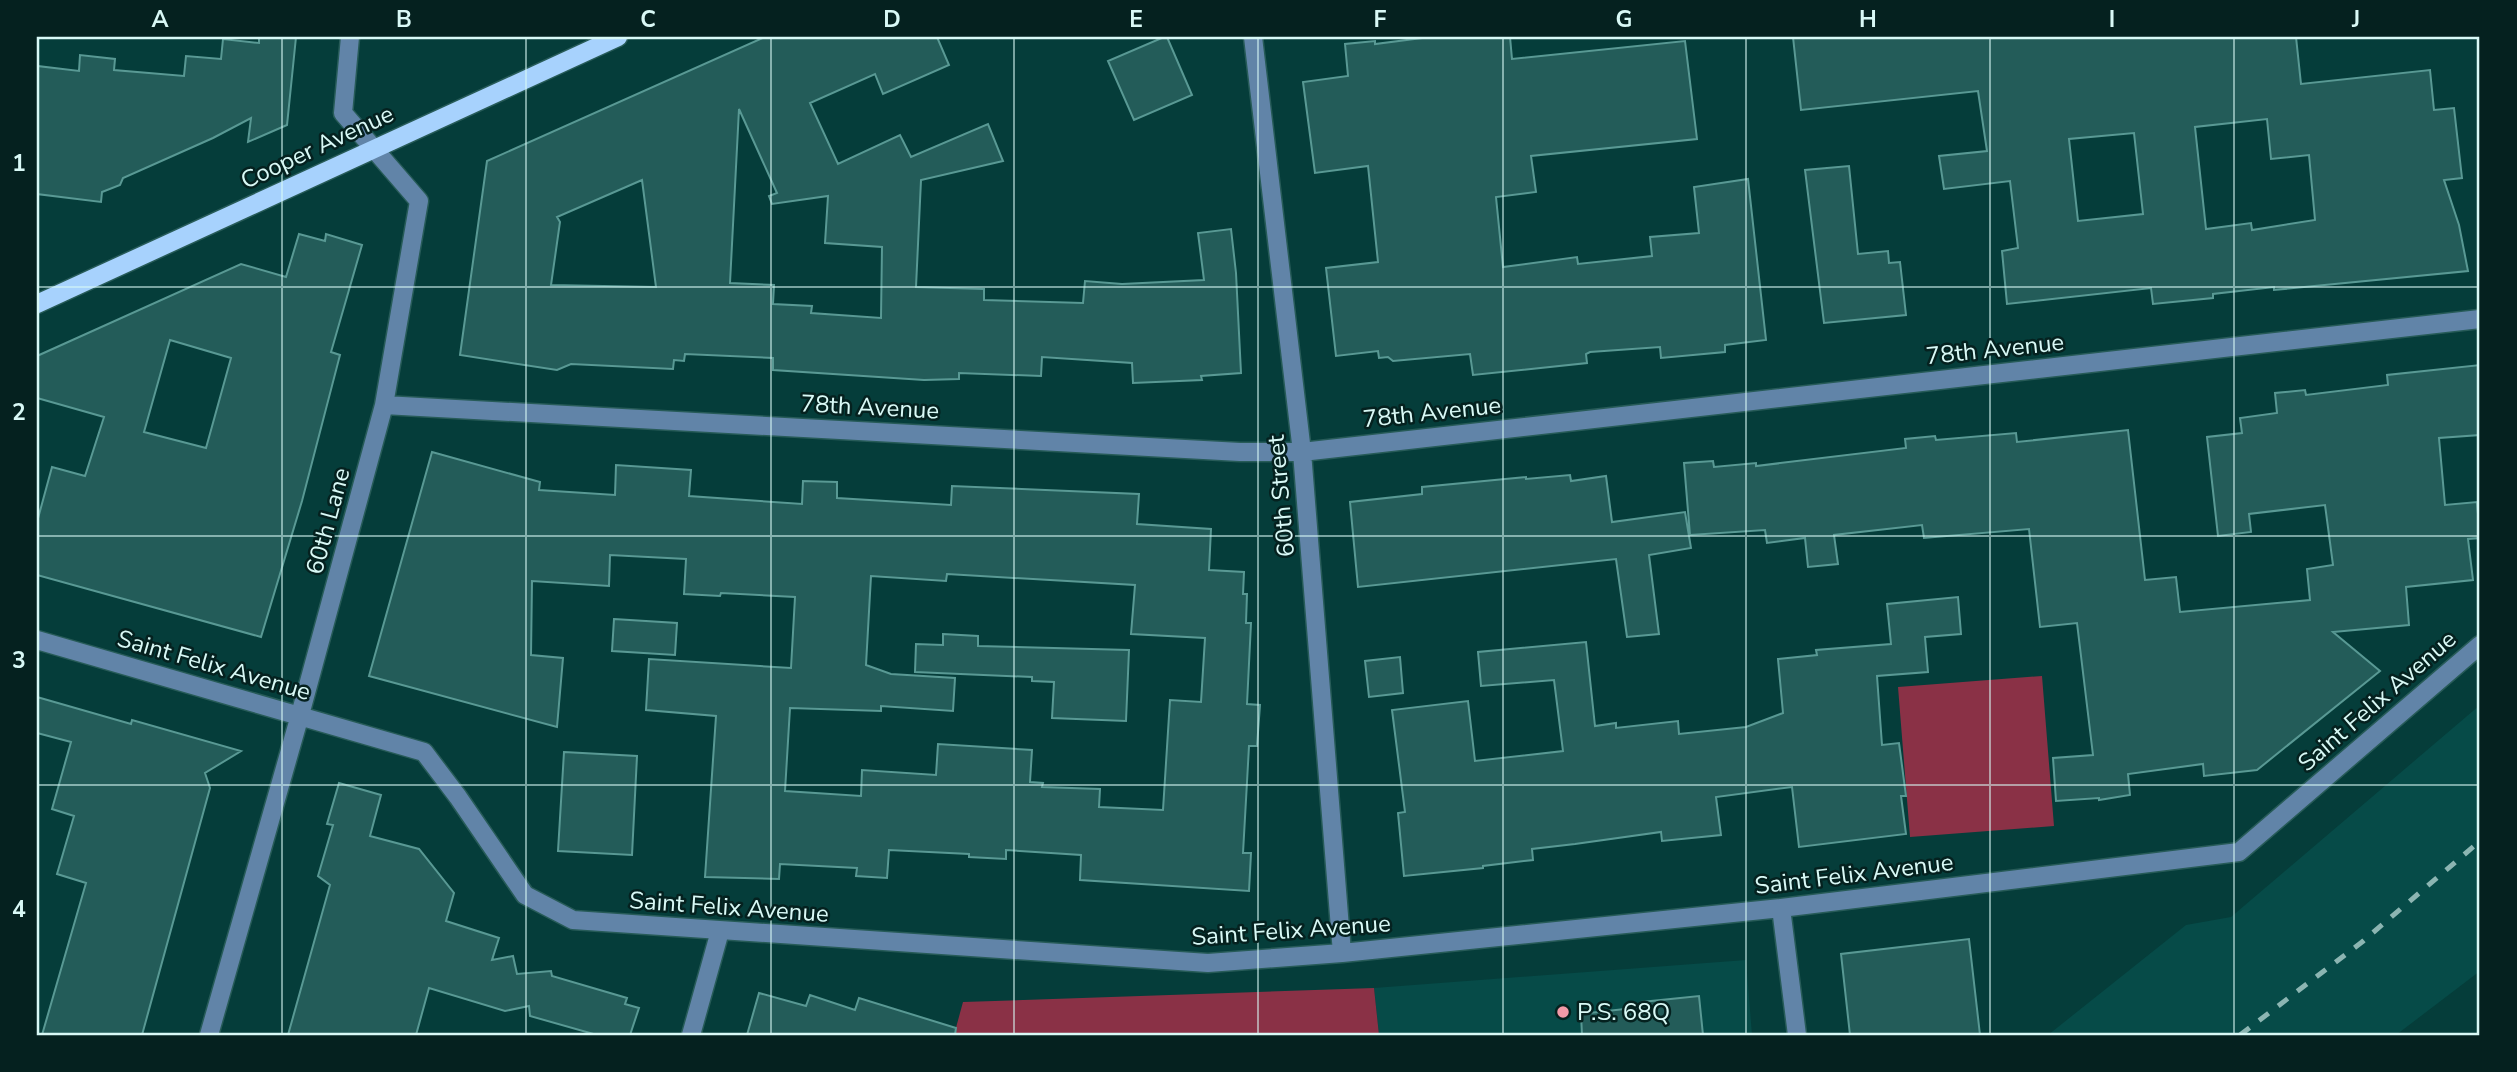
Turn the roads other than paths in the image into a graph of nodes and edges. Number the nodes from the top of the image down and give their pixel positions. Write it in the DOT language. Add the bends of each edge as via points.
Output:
graph roads {
  1 [pos="350,37"];
  2 [pos="618,37"];
  3 [pos="1253,37"];
  4 [pos="374,147"];
  5 [pos="37,304"];
  6 [pos="2480,319"];
  7 [pos="384,405"];
  8 [pos="1302,452"];
  9 [pos="37,640"];
  10 [pos="2480,645"];
  11 [pos="300,715"];
  12 [pos="1781,908"];
  13 [pos="720,931"];
  14 [pos="1342,953"];
  15 [pos="209,1035"];
  16 [pos="691,1035"];
  17 [pos="1797,1035"];
  1 -- 4 [label="street, 60th Lane" via="343,113"];
  2 -- 4 [label="main road, Cooper Avenue"];
  3 -- 8 [label="street, 60th Street"];
  4 -- 5 [label="main road, Cooper Avenue"];
  4 -- 7 [label="street, 60th Lane" via="419,201"];
  6 -- 8 [label="street, 78th Avenue"];
  7 -- 8 [label="street, 78th Avenue"];
  7 -- 11 [label="street, 60th Lane"];
  8 -- 14 [label="street, 60th Street"];
  9 -- 11 [label="street, Saint Felix Avenue"];
  10 -- 12 [label="street, Saint Felix Avenue" via="2239,852"];
  11 -- 13 [label="street, Saint Felix Avenue" via="424,752 526,895 573,920"];
  11 -- 15 [label="street, 60th Lane"];
  12 -- 14 [label="street, Saint Felix Avenue"];
  12 -- 17 [label="street"];
  13 -- 14 [label="street, Saint Felix Avenue" via="1208,963"];
  13 -- 16 [label="street"];
}
